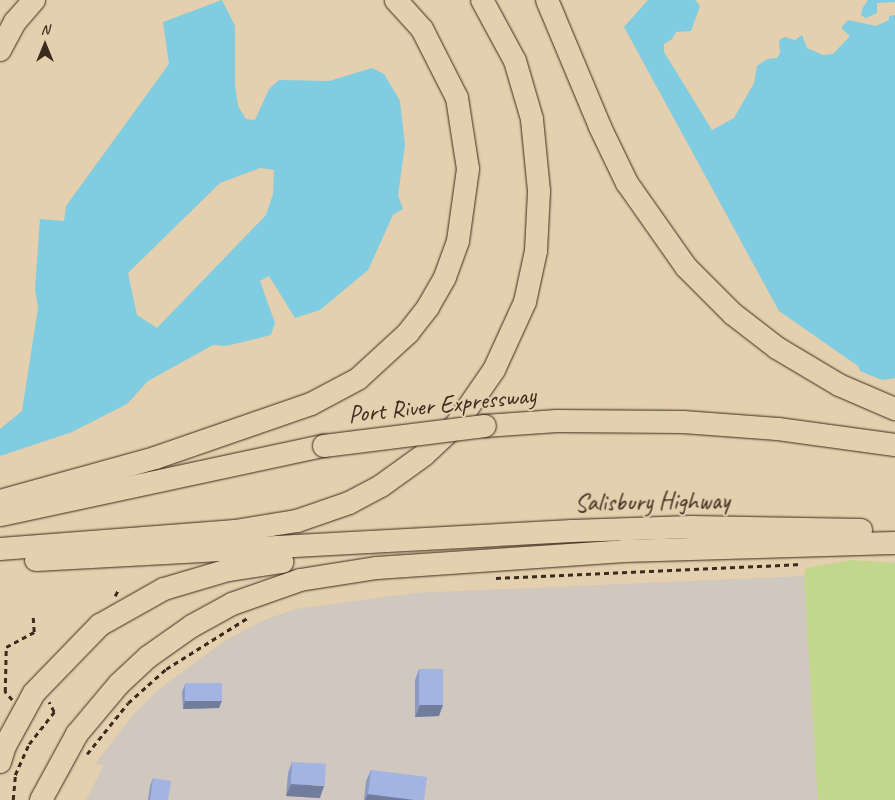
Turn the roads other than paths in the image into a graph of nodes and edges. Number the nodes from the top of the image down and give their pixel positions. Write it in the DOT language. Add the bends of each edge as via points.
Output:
graph roads {
  1 [pos="34,0"];
  2 [pos="396,0"];
  3 [pos="482,0"];
  4 [pos="547,0"];
  5 [pos="0,50"];
  6 [pos="895,409"];
  7 [pos="895,445"];
  8 [pos="0,501"];
  9 [pos="0,515"];
  10 [pos="895,531"];
  11 [pos="411,541"];
  12 [pos="895,543"];
  13 [pos="0,549"];
  14 [pos="0,562"];
  15 [pos="0,762"];
  16 [pos="41,800"];
  1 -- 5 [label="highway" via="16,22"];
  2 -- 8 [label="highway" via="422,29 457,98 468,169 458,241 432,300 408,333 358,379 311,404 155,458"];
  3 -- 13 [label="highway" via="515,61 532,119 538,191 536,251 525,302 494,370 456,425 424,456 381,486 349,503 297,521 235,531"];
  4 -- 6 [label="highway" via="613,156 641,206 686,266 733,314 776,348 838,385"];
  7 -- 9 [label="highway, Port River Expressway, bridge" via="788,430 683,422 557,421 485,426 324,446"];
  10 -- 11 [label="highway, Salisbury Highway" via="691,527"];
  11 -- 14 [label="highway"];
  11 -- 15 [label="highway" via="228,570 164,589 100,625 34,693 5,746"];
  12 -- 16 [label="highway" via="624,551 348,571 263,592 192,626 148,657 77,734"];
}
